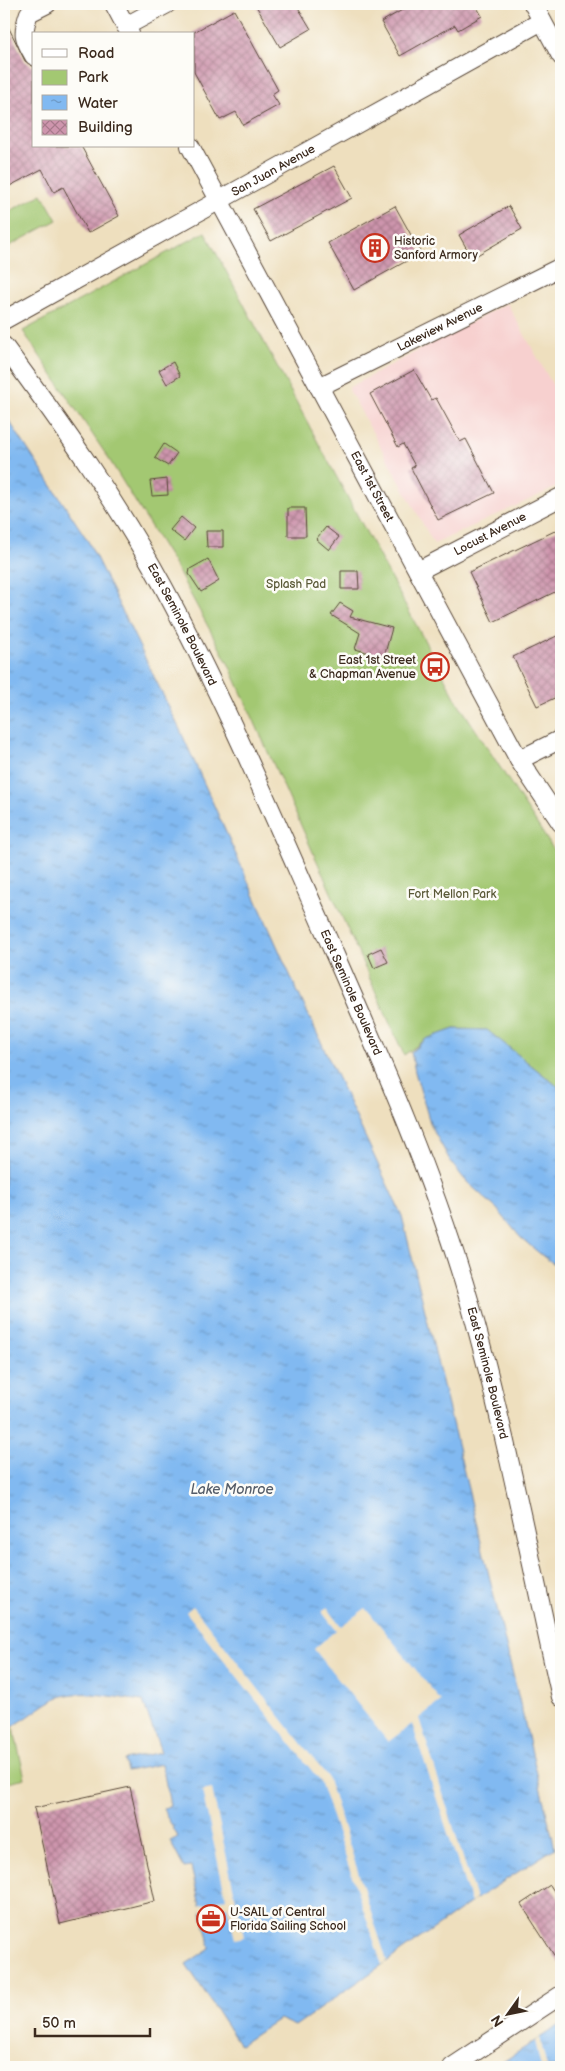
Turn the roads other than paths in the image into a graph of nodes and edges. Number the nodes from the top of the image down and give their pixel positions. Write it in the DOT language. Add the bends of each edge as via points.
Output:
graph roads {
  1 [pos="46,4"];
  2 [pos="114,4"];
  3 [pos="167,4"];
  4 [pos="533,4"];
  5 [pos="542,21"];
  6 [pos="128,30"];
  7 [pos="32,53"];
  8 [pos="561,56"];
  9 [pos="191,148"];
  10 [pos="218,200"];
  11 [pos="561,267"];
  12 [pos="4,320"];
  13 [pos="4,346"];
  14 [pos="319,387"];
  15 [pos="561,497"];
  16 [pos="418,571"];
  17 [pos="561,739"];
  18 [pos="519,760"];
  19 [pos="561,823"];
  20 [pos="561,1697"];
  21 [pos="561,1995"];
  22 [pos="452,2067"];
  1 -- 7 [label="street" via="30,13 25,24 24,39"];
  2 -- 6 [label="street"];
  3 -- 6 [label="street"];
  4 -- 5 [label="street"];
  5 -- 8 [label="street"];
  5 -- 10 [label="street, San Juan Avenue"];
  9 -- 10 [label="street, East 1st Street"];
  10 -- 12 [label="street, San Juan Avenue"];
  10 -- 14 [label="street, East 1st Street"];
  11 -- 14 [label="street, Lakeview Avenue"];
  13 -- 20 [label="street, East Seminole Boulevard" via="101,484 167,593 236,730 417,1146 468,1299 488,1371"];
  14 -- 16 [label="street, East 1st Street"];
  15 -- 16 [label="street, Locust Avenue"];
  16 -- 18 [label="street, East 1st Street"];
  17 -- 18 [label="street"];
  18 -- 19 [label="street, East 1st Street"];
  21 -- 22 [label="street"];
}
